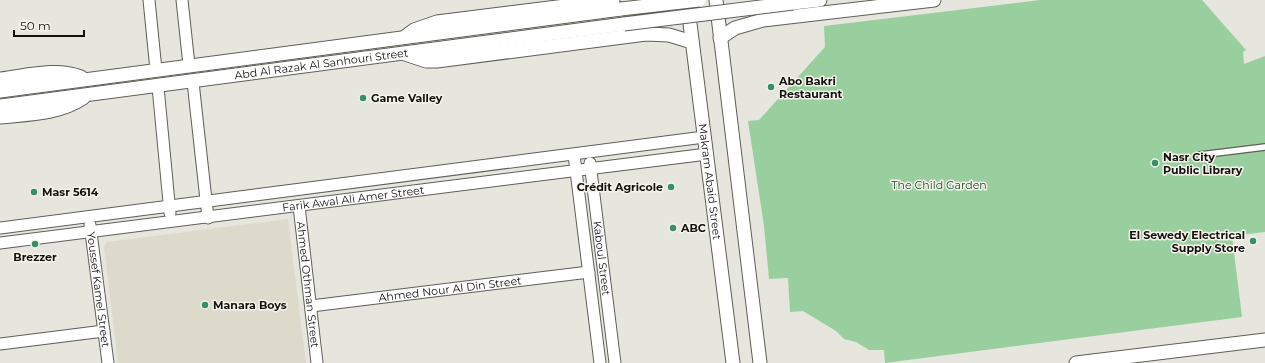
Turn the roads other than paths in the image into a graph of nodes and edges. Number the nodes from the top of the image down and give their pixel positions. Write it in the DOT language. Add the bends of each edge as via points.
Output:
graph roads {
  1 [pos="148,0"];
  2 [pos="182,0"];
  3 [pos="614,0"];
  4 [pos="644,0"];
  5 [pos="687,0"];
  6 [pos="699,0"];
  7 [pos="716,0"];
  8 [pos="757,0"];
  9 [pos="820,0"];
  10 [pos="934,0"];
  11 [pos="771,19"];
  12 [pos="646,34"];
  13 [pos="404,38"];
  14 [pos="720,38"];
  15 [pos="692,42"];
  16 [pos="403,54"];
  17 [pos="189,65"];
  18 [pos="156,70"];
  19 [pos="0,79"];
  20 [pos="86,80"];
  21 [pos="193,82"];
  22 [pos="158,86"];
  23 [pos="0,91"];
  24 [pos="88,95"];
  25 [pos="0,106"];
  26 [pos="0,117"];
  27 [pos="704,138"];
  28 [pos="1265,147"];
  29 [pos="588,153"];
  30 [pos="706,154"];
  31 [pos="574,155"];
  32 [pos="1200,155"];
  33 [pos="590,170"];
  34 [pos="576,171"];
  35 [pos="206,202"];
  36 [pos="299,206"];
  37 [pos="169,207"];
  38 [pos="89,216"];
  39 [pos="208,218"];
  40 [pos="171,223"];
  41 [pos="0,228"];
  42 [pos="91,232"];
  43 [pos="0,244"];
  44 [pos="589,272"];
  45 [pos="311,306"];
  46 [pos="104,331"];
  47 [pos="1265,340"];
  48 [pos="0,344"];
  49 [pos="108,363"];
  50 [pos="317,363"];
  51 [pos="600,363"];
  52 [pos="615,363"];
  53 [pos="733,363"];
  54 [pos="760,363"];
  55 [pos="1076,363"];
  1 -- 18 [label="street"];
  2 -- 17 [label="street"];
  3 -- 13 [label="street, Abd Al Razak Al Sanhouri Street" via="437,22 414,30"];
  4 -- 12 [label="street" via="653,16 652,26"];
  5 -- 15 [label="street, Makram Abaid Street"];
  6 -- 13 [label="street, bridge"];
  7 -- 14 [label="street"];
  8 -- 11 [label="street" via="760,10"];
  9 -- 16 [label="street, bridge"];
  10 -- 11 [label="street"];
  11 -- 14 [label="street" via="744,25"];
  12 -- 15 [label="street, Abd Al Razak Al Sanhouri Street" via="669,35"];
  12 -- 16 [label="street, Abd Al Razak Al Sanhouri Street" via="437,61 414,59"];
  13 -- 17 [label="street, Abd Al Razak Al Sanhouri Street"];
  14 -- 54 [label="street"];
  15 -- 27 [label="street, Makram Abaid Street"];
  16 -- 21 [label="street, Abd Al Razak Al Sanhouri Street"];
  17 -- 18 [label="street, Abd Al Razak Al Sanhouri Street"];
  18 -- 20 [label="street, Abd Al Razak Al Sanhouri Street"];
  19 -- 20 [label="street, Abd Al Razak Al Sanhouri Street" via="61,72 74,74"];
  20 -- 23 [label="street"];
  21 -- 22 [label="street, Abd Al Razak Al Sanhouri Street"];
  21 -- 35 [label="street"];
  22 -- 24 [label="street, Abd Al Razak Al Sanhouri Street"];
  22 -- 37 [label="street"];
  24 -- 25 [label="street"];
  24 -- 26 [label="street, Abd Al Razak Al Sanhouri Street" via="78,102 54,111"];
  27 -- 29 [label="street, Farik Awal Ali Amer Street"];
  27 -- 30 [label="street, Makram Abaid Street"];
  28 -- 32 [label="lane"];
  29 -- 31 [label="street, Farik Awal Ali Amer Street"];
  29 -- 33 [label="street, Kaboul Street"];
  30 -- 33 [label="street, Farik Awal Ali Amer Street"];
  30 -- 53 [label="street, Makram Abaid Street"];
  31 -- 34 [label="street, Kaboul Street"];
  31 -- 35 [label="street, Farik Awal Ali Amer Street"];
  33 -- 34 [label="street, Farik Awal Ali Amer Street"];
  33 -- 52 [label="street, Kaboul Street"];
  34 -- 36 [label="street, Farik Awal Ali Amer Street"];
  34 -- 44 [label="street, Kaboul Street"];
  35 -- 37 [label="street, Farik Awal Ali Amer Street"];
  35 -- 39 [label="street"];
  36 -- 39 [label="street, Farik Awal Ali Amer Street"];
  36 -- 45 [label="street, Ahmed Othman Street"];
  37 -- 38 [label="street, Farik Awal Ali Amer Street"];
  37 -- 40 [label="street"];
  38 -- 41 [label="street, Farik Awal Ali Amer Street"];
  38 -- 42 [label="street, Youssef Kamel Street"];
  39 -- 40 [label="street, Farik Awal Ali Amer Street"];
  40 -- 42 [label="street, Farik Awal Ali Amer Street"];
  42 -- 43 [label="street, Farik Awal Ali Amer Street"];
  42 -- 46 [label="street, Youssef Kamel Street"];
  44 -- 45 [label="street, Ahmed Nour Al Din Street"];
  44 -- 51 [label="street, Kaboul Street"];
  45 -- 50 [label="street, Ahmed Othman Street"];
  46 -- 48 [label="street"];
  46 -- 49 [label="street, Youssef Kamel Street"];
  47 -- 55 [label="street"];
}
